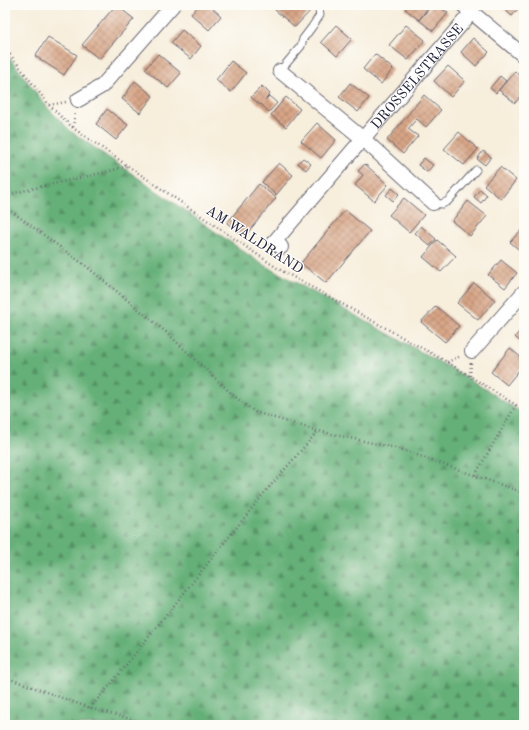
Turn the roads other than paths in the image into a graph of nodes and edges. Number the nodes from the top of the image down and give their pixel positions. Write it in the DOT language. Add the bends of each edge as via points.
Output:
graph roads {
  1 [pos="173,5"];
  2 [pos="315,5"];
  3 [pos="467,9"];
  4 [pos="524,56"];
  5 [pos="280,71"];
  6 [pos="78,100"];
  7 [pos="362,138"];
  8 [pos="476,170"];
  9 [pos="433,203"];
  10 [pos="281,247"];
  11 [pos="524,292"];
  12 [pos="472,351"];
  1 -- 6 [label="street" via="102,86"];
  2 -- 5 [label="lane" via="320,15 301,46"];
  3 -- 4 [label="street"];
  3 -- 7 [label="street, DROSSELSTRASSE"];
  5 -- 7 [label="street, DROSSELSTRASSE"];
  7 -- 9 [label="street, DROSSELSTRASSE"];
  7 -- 10 [label="street, DROSSELSTRASSE" via="275,241"];
  8 -- 9 [label="lane" via="448,200 442,204"];
  11 -- 12 [label="street"];
}
